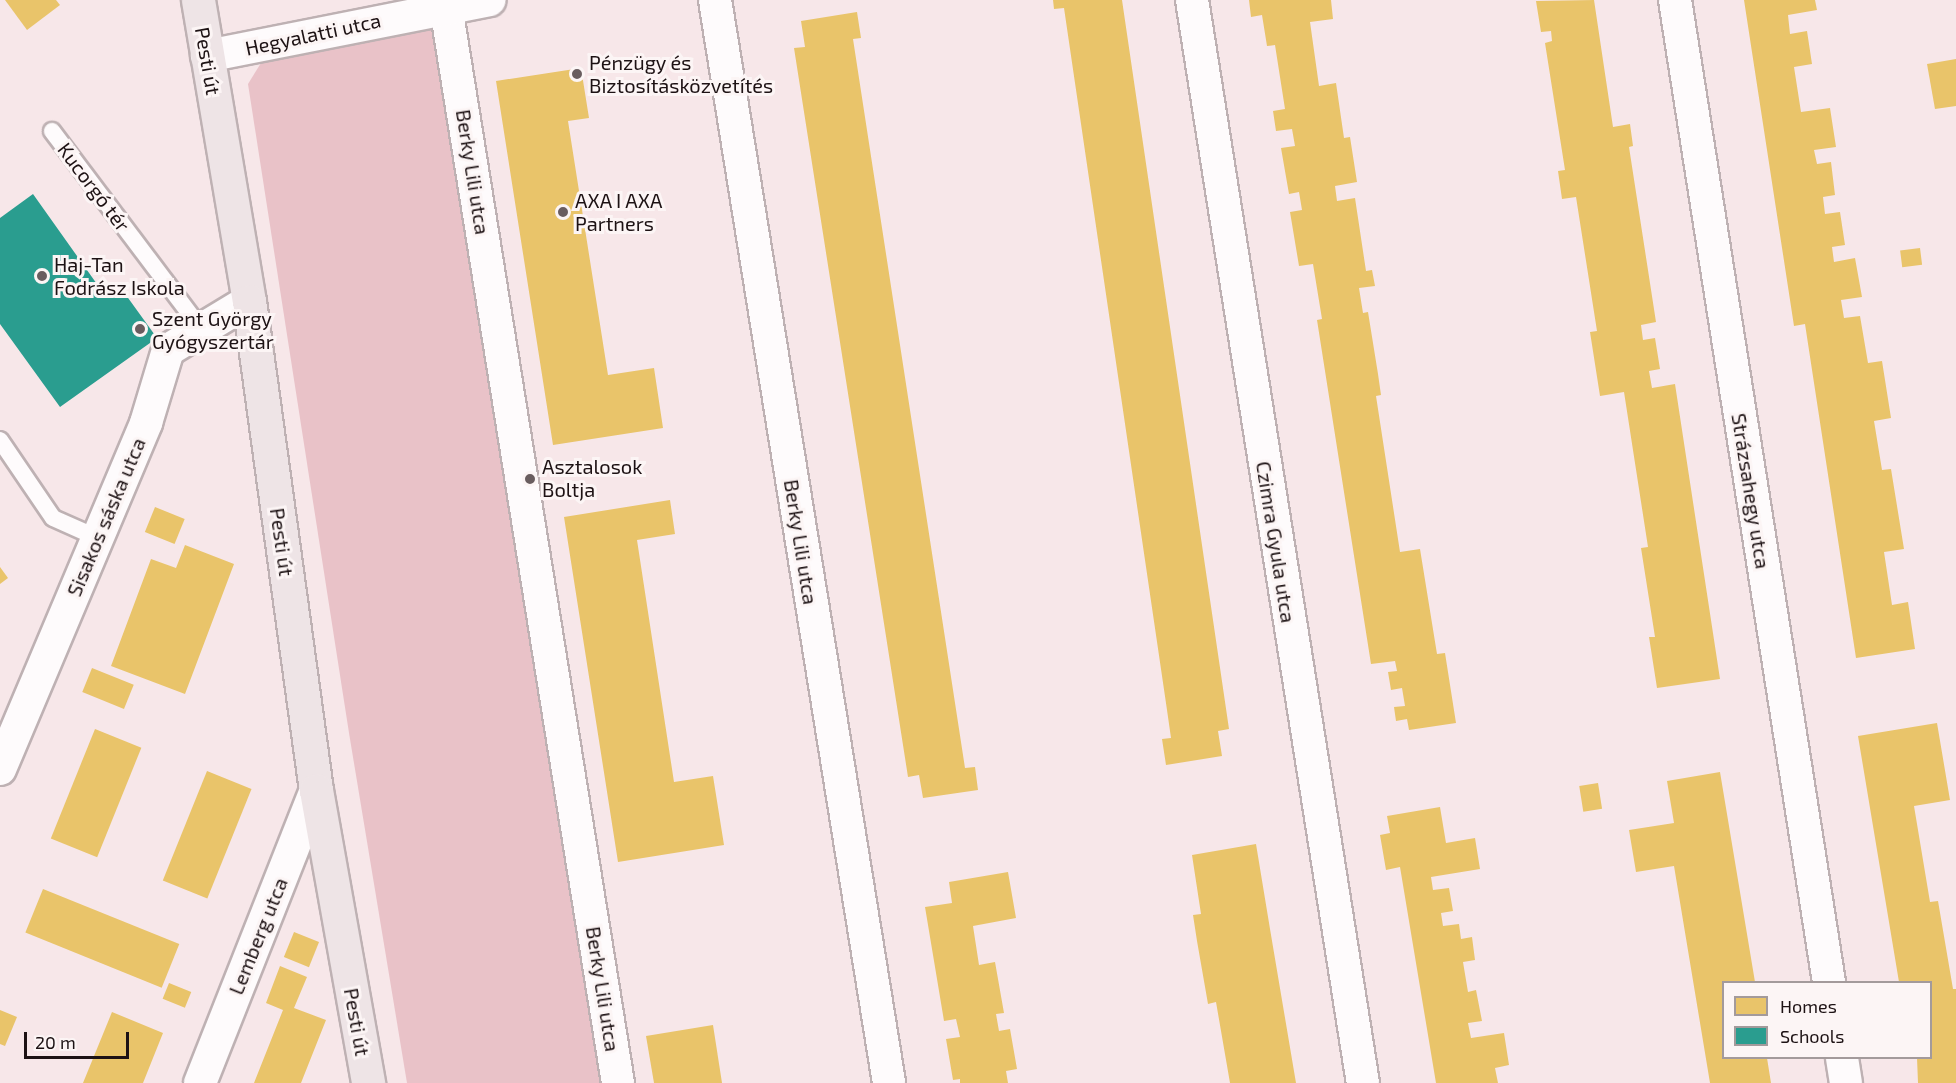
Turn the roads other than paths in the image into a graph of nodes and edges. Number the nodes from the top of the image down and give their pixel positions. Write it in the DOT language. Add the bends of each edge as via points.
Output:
graph roads {
  1 [pos="198,0"];
  2 [pos="489,0"];
  3 [pos="715,0"];
  4 [pos="1192,0"];
  5 [pos="1675,0"];
  6 [pos="446,7"];
  7 [pos="207,56"];
  8 [pos="52,131"];
  9 [pos="249,301"];
  10 [pos="201,329"];
  11 [pos="0,440"];
  12 [pos="98,538"];
  13 [pos="0,769"];
  14 [pos="316,790"];
  15 [pos="1829,981"];
  16 [pos="1842,1059"];
  17 [pos="200,1083"];
  18 [pos="368,1083"];
  19 [pos="618,1083"];
  20 [pos="889,1083"];
  21 [pos="1363,1083"];
  22 [pos="1846,1083"];
  1 -- 7 [label="main road, Pesti út"];
  2 -- 6 [label="street, Hegyalatti utca"];
  3 -- 20 [label="street, Berky Lili utca"];
  4 -- 21 [label="street, Czimra Gyula utca"];
  5 -- 15 [label="street, Strázsahegy utca"];
  6 -- 7 [label="street, Hegyalatti utca"];
  6 -- 19 [label="street, Berky Lili utca"];
  7 -- 9 [label="main road, Pesti út"];
  8 -- 10 [label="lane, Kucorgó tér"];
  9 -- 10 [label="street, Sisakos sáska utca"];
  9 -- 14 [label="main road, Pesti út"];
  10 -- 12 [label="street, Sisakos sáska utca" via="168,350 146,423"];
  11 -- 12 [label="lane" via="53,518"];
  12 -- 13 [label="street, Sisakos sáska utca"];
  14 -- 17 [label="street, Lemberg utca"];
  14 -- 18 [label="main road, Pesti út"];
  16 -- 22 [label="street"];
}
